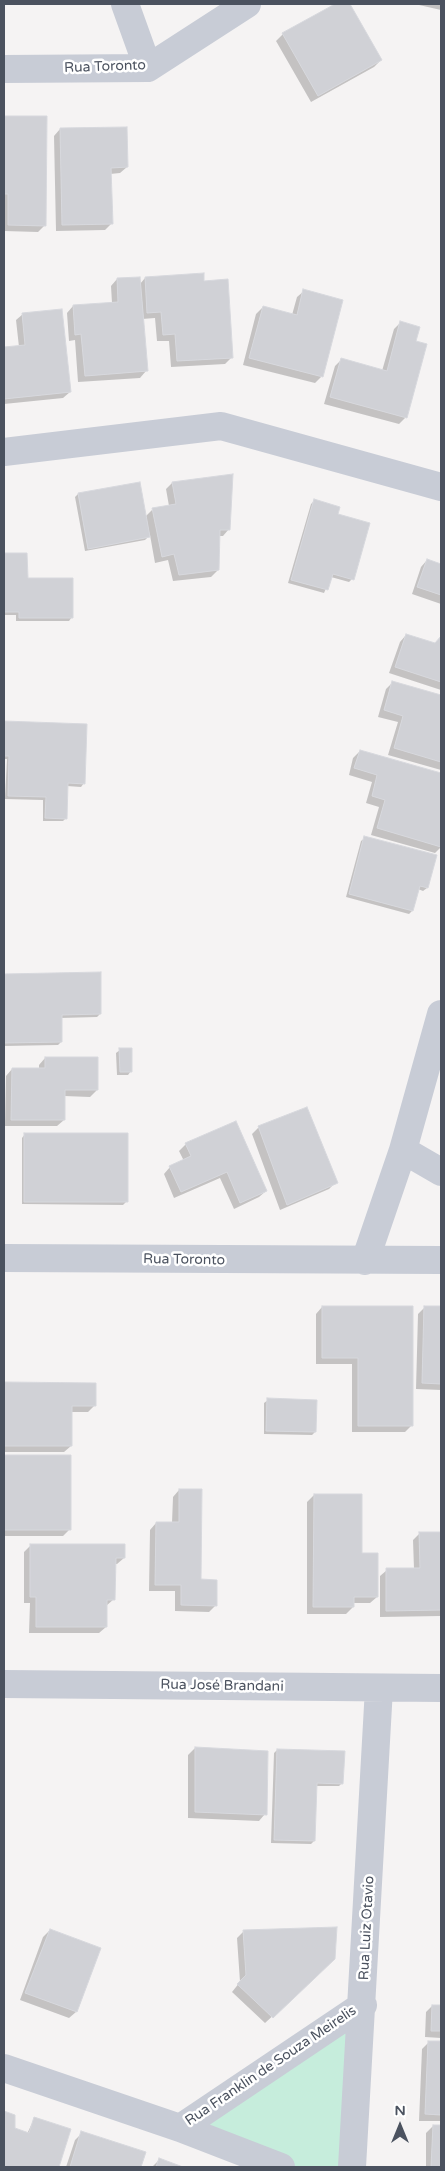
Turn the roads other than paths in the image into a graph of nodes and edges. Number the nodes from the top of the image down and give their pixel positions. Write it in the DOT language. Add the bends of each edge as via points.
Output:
graph roads {
  1 [pos="125,4"];
  2 [pos="247,4"];
  3 [pos="148,68"];
  4 [pos="4,69"];
  5 [pos="4,452"];
  6 [pos="441,488"];
  7 [pos="441,1014"];
  8 [pos="403,1150"];
  9 [pos="441,1172"];
  10 [pos="4,1258"];
  11 [pos="441,1260"];
  12 [pos="365,1261"];
  13 [pos="4,1684"];
  14 [pos="379,1688"];
  15 [pos="441,1688"];
  16 [pos="363,2004"];
  17 [pos="4,2068"];
  18 [pos="180,2128"];
  19 [pos="281,2167"];
  20 [pos="352,2167"];
  1 -- 3 [label="street"];
  2 -- 3 [label="street, Rua Toronto"];
  3 -- 4 [label="street, Rua Toronto"];
  5 -- 6 [label="street" via="221,426"];
  7 -- 8 [label="street"];
  8 -- 9 [label="street"];
  8 -- 12 [label="street"];
  10 -- 12 [label="street, Rua Toronto"];
  11 -- 12 [label="street, Rua Toronto"];
  13 -- 14 [label="street, Rua José Brandani"];
  14 -- 15 [label="street, Rua José Brandani"];
  14 -- 16 [label="street, Rua Luiz Otavio"];
  16 -- 18 [label="street, Rua Franklin de Souza Meirelis"];
  16 -- 20 [label="street, Rua Luiz Otavio"];
  17 -- 18 [label="street, Rua Franklin de Souza Meirelis"];
  18 -- 19 [label="street, Rua Franklin de Souza Meirelis"];
}
